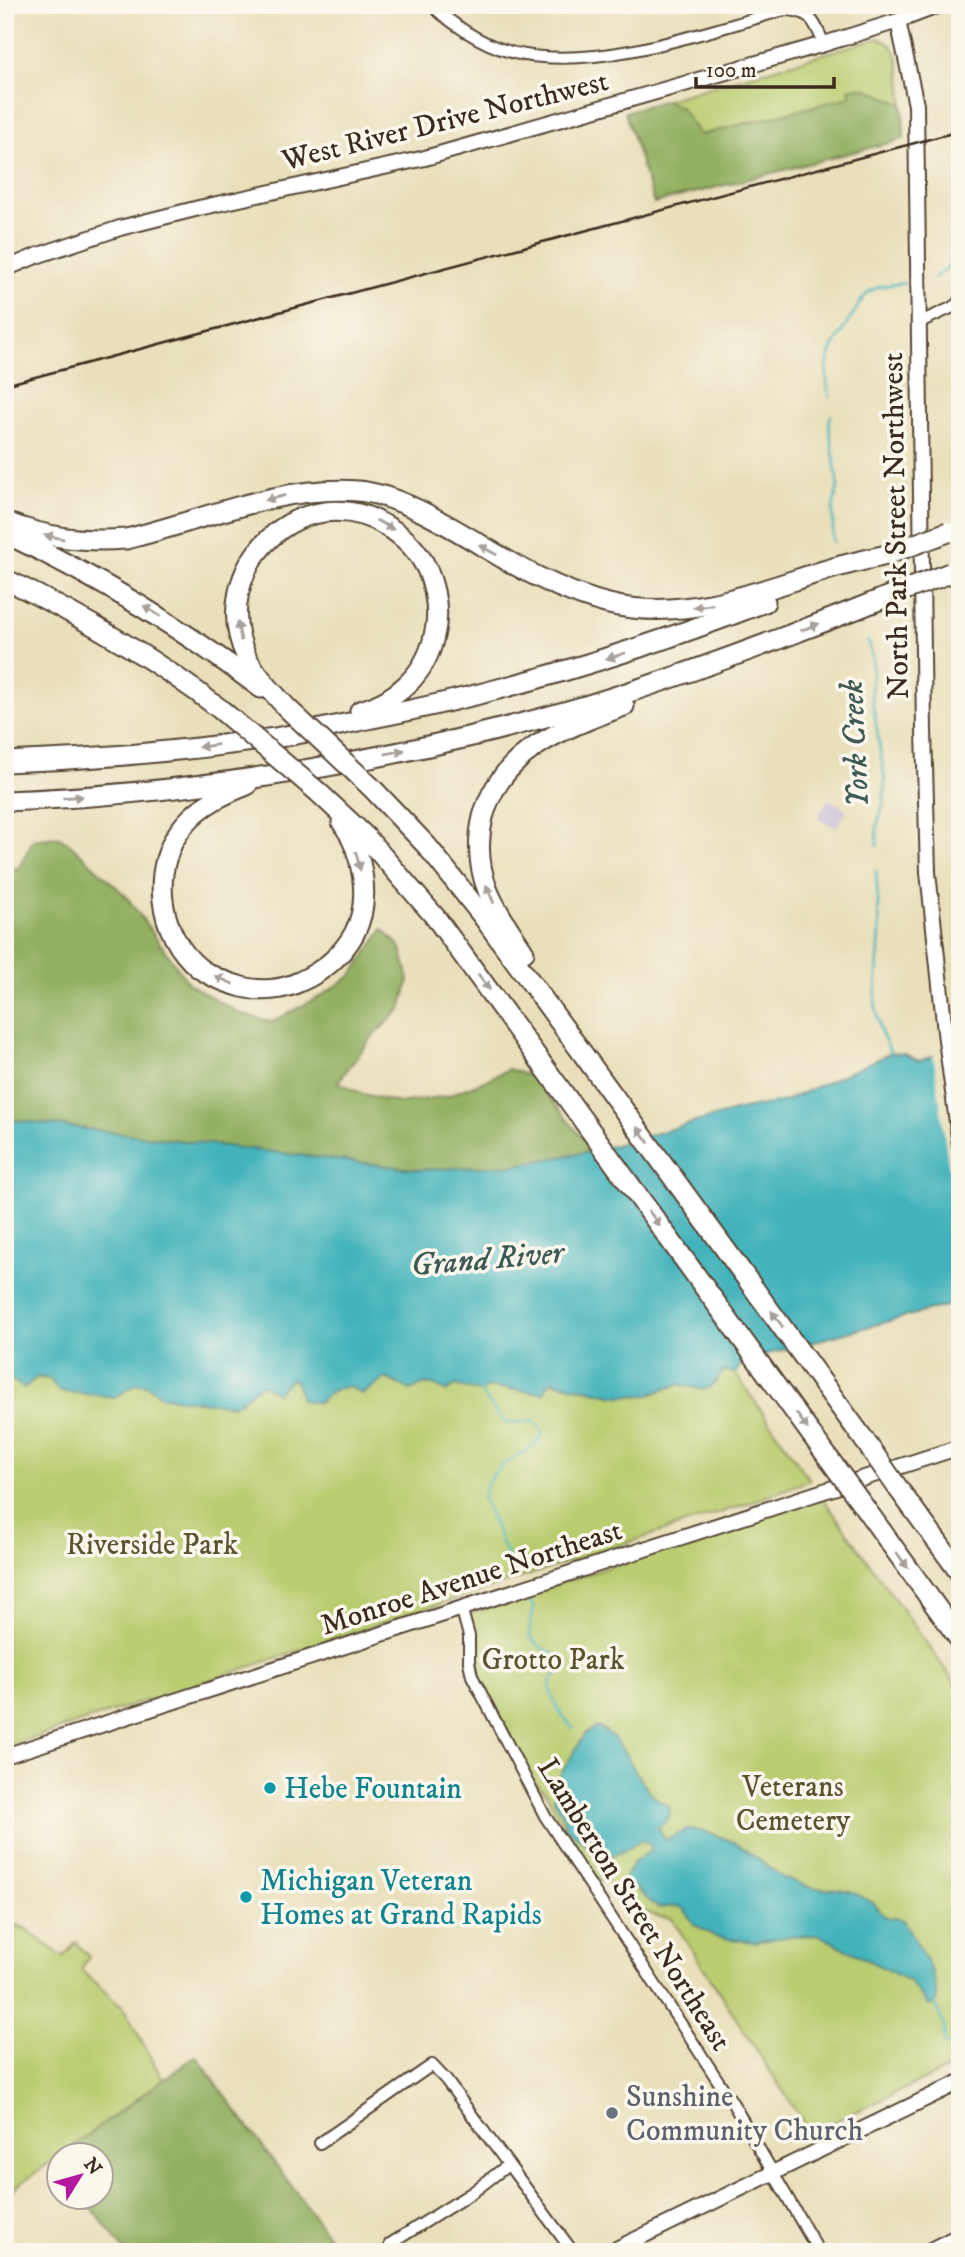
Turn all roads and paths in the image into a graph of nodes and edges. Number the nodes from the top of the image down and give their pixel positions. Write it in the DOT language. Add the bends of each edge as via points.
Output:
graph roads {
  1 [pos="431,5"];
  2 [pos="940,5"];
  3 [pos="898,21"];
  4 [pos="824,44"];
  5 [pos="5,269"];
  6 [pos="960,302"];
  7 [pos="918,323"];
  8 [pos="5,522"];
  9 [pos="954,529"];
  10 [pos="5,534"];
  11 [pos="890,553"];
  12 [pos="955,571"];
  13 [pos="5,579"];
  14 [pos="746,652"];
  15 [pos="287,708"];
  16 [pos="276,737"];
  17 [pos="5,762"];
  18 [pos="276,775"];
  19 [pos="323,797"];
  20 [pos="5,801"];
  21 [pos="586,1058"];
  22 [pos="960,1145"];
  23 [pos="958,1446"];
  24 [pos="960,1573"];
  25 [pos="461,1608"];
  26 [pos="960,1640"];
  27 [pos="5,1756"];
  28 [pos="960,2082"];
  29 [pos="320,2143"];
  30 [pos="508,2165"];
  31 [pos="772,2174"];
  32 [pos="960,2233"];
  33 [pos="390,2244"];
  34 [pos="573,2252"];
  35 [pos="610,2252"];
  36 [pos="820,2252"];
  37 [pos="922,2252"];
  1 -- 4 [label="street" via="460,29 523,55 567,58 633,51 784,10 806,14"];
  2 -- 3 [label="main road, West River Drive Northwest"];
  3 -- 4 [label="main road, West River Drive Northwest"];
  3 -- 7 [label="main road, North Park Street Northwest" via="916,105"];
  4 -- 5 [label="main road, West River Drive Northwest" via="425,158 120,228"];
  6 -- 7 [label="street"];
  7 -- 22 [label="main road, North Park Street Northwest" via="928,872"];
  11 -- 8 [label="highway, one-way" via="720,603 657,609 620,606 550,584 421,512 362,491 303,491 126,539 63,539"];
  9 -- 11 [label="highway, bridge"];
  15 -- 10 [label="highway, one-way" via="131,598"];
  11 -- 16 [label="highway, one-way" via="695,630 575,669 481,695"];
  14 -- 12 [label="highway, one-way, bridge"];
  13 -- 19 [label="highway, bridge" via="53,602 180,678"];
  18 -- 14 [label="highway, one-way" via="497,729 584,706"];
  21 -- 14 [label="highway, one-way" via="489,894 480,853 487,806 504,774 539,743"];
  15 -- 16 [label="highway, one-way" via="252,666 240,639 237,597 248,566 276,532 306,517 346,512 382,523 412,546 433,586 436,625 425,661 403,688 384,702"];
  15 -- 21 [label="highway, bridge" via="427,846"];
  16 -- 17 [label="highway, one-way" via="155,752"];
  19 -- 18 [label="highway, one-way" via="348,830 358,857 364,897 354,933 321,972 288,987 256,990 227,983 199,968 179,946 166,921 162,875 184,825 208,803"];
  20 -- 18 [label="highway, one-way"];
  19 -- 26 [label="highway, one-way, bridge" via="366,837 436,918"];
  24 -- 21 [label="highway, one-way, bridge"];
  23 -- 25 [label="main road, Monroe Avenue Northeast"];
  25 -- 27 [label="main road, Monroe Avenue Northeast"];
  25 -- 31 [label="street, Lamberton Street Northeast" via="472,1676 545,1816 732,2102"];
  28 -- 31 [label="main road"];
  29 -- 30 [label="street" via="432,2065"];
  30 -- 33 [label="street"];
  30 -- 34 [label="street"];
  31 -- 35 [label="main road"];
  31 -- 36 [label="street, Lamberton Street Northeast"];
  32 -- 37 [label="street"];
}
